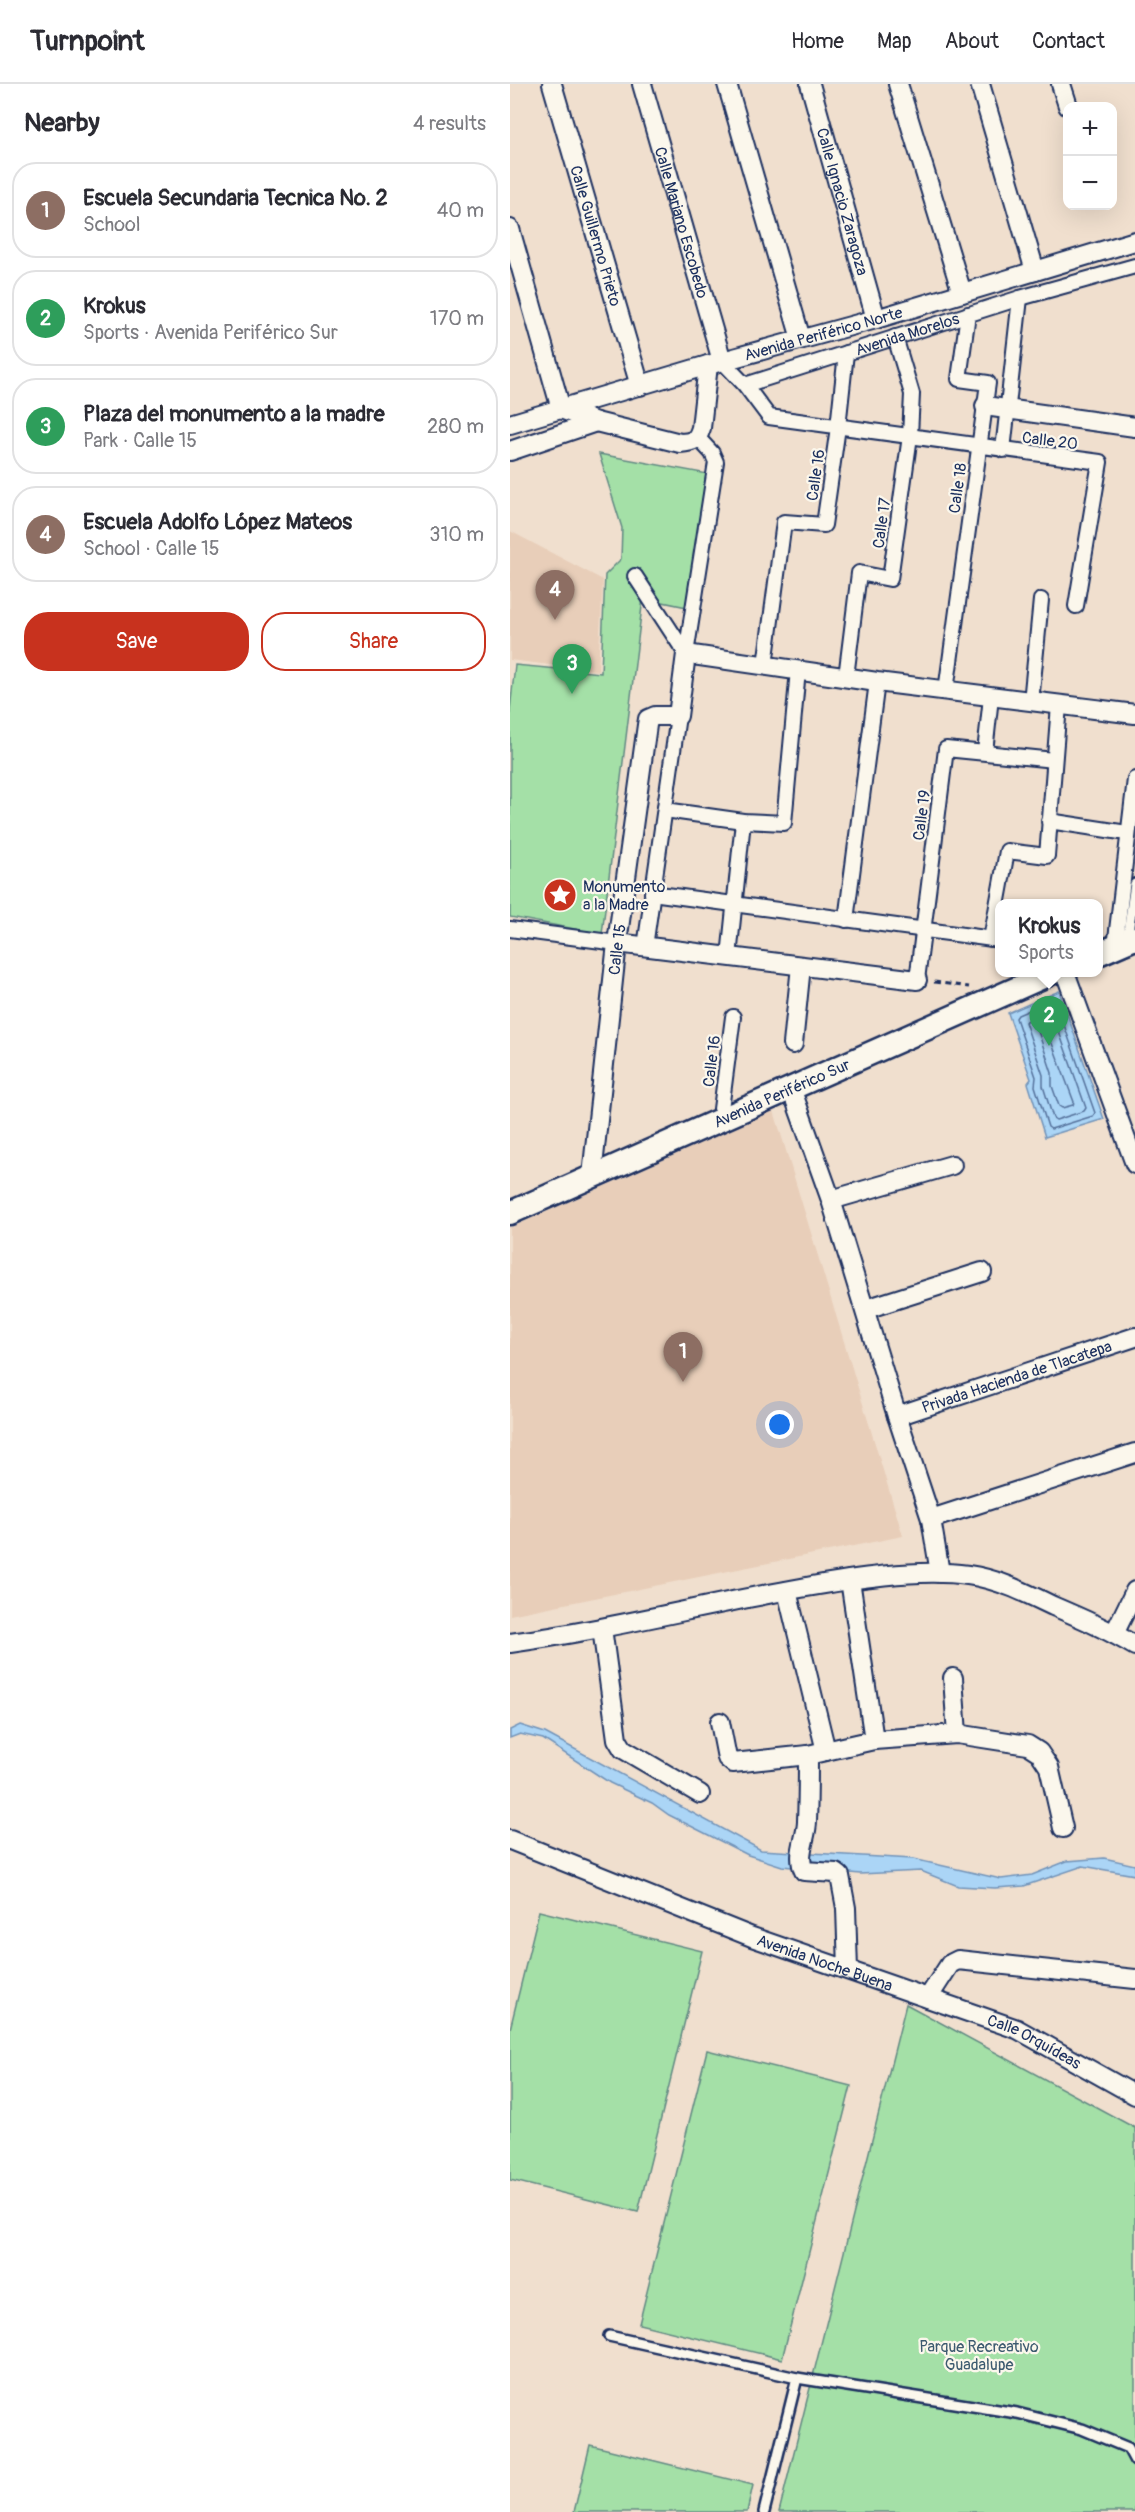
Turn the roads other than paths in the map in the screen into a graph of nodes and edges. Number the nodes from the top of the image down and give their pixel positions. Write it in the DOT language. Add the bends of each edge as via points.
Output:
graph roads {
  1 [pos="552,84"];
  2 [pos="642,84"];
  3 [pos="727,84"];
  4 [pos="810,84"];
  5 [pos="898,84"];
  6 [pos="980,84"];
  7 [pos="1061,84"];
  8 [pos="1067,102"];
  9 [pos="510,229"];
  10 [pos="1135,241"];
  11 [pos="1067,261"];
  12 [pos="1135,266"];
  13 [pos="1035,271"];
  14 [pos="1070,286"];
  15 [pos="962,293"];
  16 [pos="1020,298"];
  17 [pos="968,314"];
  18 [pos="876,319"];
  19 [pos="895,337"];
  20 [pos="801,339"];
  21 [pos="846,353"];
  22 [pos="715,363"];
  23 [pos="745,385"];
  24 [pos="640,386"];
  25 [pos="985,406"];
  26 [pos="561,409"];
  27 [pos="1008,409"];
  28 [pos="596,422"];
  29 [pos="510,424"];
  30 [pos="838,427"];
  31 [pos="1135,428"];
  32 [pos="910,436"];
  33 [pos="698,438"];
  34 [pos="980,447"];
  35 [pos="1003,450"];
  36 [pos="510,452"];
  37 [pos="635,576"];
  38 [pos="1041,600"];
  39 [pos="1076,606"];
  40 [pos="686,654"];
  41 [pos="765,665"];
  42 [pos="798,670"];
  43 [pos="846,677"];
  44 [pos="878,682"];
  45 [pos="946,691"];
  46 [pos="991,697"];
  47 [pos="1031,702"];
  48 [pos="1059,705"];
  49 [pos="1135,714"];
  50 [pos="678,716"];
  51 [pos="985,752"];
  52 [pos="1054,760"];
  53 [pos="1135,779"];
  54 [pos="665,810"];
  55 [pos="743,821"];
  56 [pos="1049,821"];
  57 [pos="1127,833"];
  58 [pos="1135,884"];
  59 [pos="652,893"];
  60 [pos="1000,899"];
  61 [pos="734,904"];
  62 [pos="846,920"];
  63 [pos="510,929"];
  64 [pos="922,930"];
  65 [pos="995,939"];
  66 [pos="617,943"];
  67 [pos="1119,945"];
  68 [pos="645,946"];
  69 [pos="729,957"];
  70 [pos="801,966"];
  71 [pos="1043,977"];
  72 [pos="1067,977"];
  73 [pos="917,980"];
  74 [pos="733,1017"];
  75 [pos="793,1044"];
  76 [pos="791,1088"];
  77 [pos="721,1109"];
  78 [pos="1135,1164"];
  79 [pos="952,1166"];
  80 [pos="592,1176"];
  81 [pos="831,1200"];
  82 [pos="510,1214"];
  83 [pos="982,1272"];
  84 [pos="866,1310"];
  85 [pos="1135,1336"];
  86 [pos="897,1416"];
  87 [pos="1135,1454"];
  88 [pos="931,1519"];
  89 [pos="940,1573"];
  90 [pos="850,1580"];
  91 [pos="787,1591"];
  92 [pos="1135,1591"];
  93 [pos="602,1628"];
  94 [pos="1114,1634"];
  95 [pos="510,1643"];
  96 [pos="1135,1646"];
  97 [pos="953,1678"];
  98 [pos="720,1722"];
  99 [pos="957,1734"];
  100 [pos="874,1740"];
  101 [pos="817,1753"];
  102 [pos="699,1794"];
  103 [pos="1063,1828"];
  104 [pos="510,1840"];
  105 [pos="848,1970"];
  106 [pos="1135,1979"];
  107 [pos="928,1998"];
  108 [pos="1135,2095"];
  109 [pos="609,2336"];
  110 [pos="796,2378"];
  111 [pos="1135,2461"];
  112 [pos="764,2512"];
  1 -- 24 [label="street, Calle Guillermo Prieto"];
  2 -- 22 [label="street, Calle Mariano Escobedo"];
  3 -- 20 [label="street"];
  4 -- 18 [label="street, Calle Ignacio Zaragoza"];
  5 -- 15 [label="street"];
  6 -- 13 [label="street"];
  7 -- 8 [label="street"];
  9 -- 26 [label="street"];
  10 -- 11 [label="street, Avenida Periférico Norte"];
  11 -- 13 [label="street, Avenida Periférico Norte"];
  11 -- 14 [label="street"];
  12 -- 14 [label="street, Avenida Morelos"];
  13 -- 15 [label="street, Avenida Periférico Norte"];
  14 -- 16 [label="street, Avenida Morelos"];
  15 -- 18 [label="street, Avenida Periférico Norte"];
  16 -- 17 [label="street, Avenida Morelos"];
  16 -- 27 [label="street, Calle 20"];
  17 -- 19 [label="street, Avenida Morelos"];
  17 -- 25 [label="street, Calle 18" via="959,379 988,383"];
  18 -- 20 [label="street, Avenida Periférico Norte"];
  19 -- 21 [label="street, Avenida Morelos"];
  19 -- 32 [label="street, Calle 17" via="912,394"];
  20 -- 22 [label="street, Avenida Periférico Norte"];
  21 -- 23 [label="street, Avenida Morelos"];
  21 -- 30 [label="street, Calle 16"];
  22 -- 23 [label="street"];
  22 -- 24 [label="street, Avenida Periférico Norte"];
  22 -- 33 [label="street"];
  23 -- 30 [label="street" via="769,417"];
  24 -- 26 [label="street, Avenida Periférico Norte"];
  25 -- 27 [label="street"];
  25 -- 34 [label="street, Calle 18"];
  26 -- 28 [label="street"];
  26 -- 29 [label="street, Avenida Periférico Norte"];
  27 -- 31 [label="street"];
  27 -- 35 [label="street, Calle 20"];
  28 -- 33 [label="street" via="680,443"];
  28 -- 36 [label="street"];
  30 -- 32 [label="street"];
  30 -- 41 [label="street, Calle 16" via="824,525 784,522"];
  32 -- 34 [label="street"];
  32 -- 43 [label="street, Calle 17" via="890,579 859,573"];
  33 -- 40 [label="street" via="716,462"];
  34 -- 35 [label="street"];
  34 -- 45 [label="street, Calle 18"];
  35 -- 39 [label="street, Calle 20" via="1100,462"];
  37 -- 40 [label="street"];
  38 -- 47 [label="street"];
  40 -- 41 [label="street"];
  40 -- 50 [label="street"];
  41 -- 42 [label="street"];
  42 -- 43 [label="street"];
  42 -- 55 [label="street" via="784,823"];
  43 -- 44 [label="street"];
  44 -- 45 [label="street"];
  44 -- 62 [label="street"];
  45 -- 46 [label="street"];
  46 -- 47 [label="street"];
  46 -- 51 [label="street"];
  47 -- 48 [label="street"];
  48 -- 49 [label="street"];
  48 -- 52 [label="street"];
  50 -- 54 [label="street"];
  50 -- 66 [label="street, Calle 15" via="648,719"];
  51 -- 52 [label="street"];
  51 -- 64 [label="street, Calle 19" via="946,748"];
  52 -- 56 [label="street"];
  53 -- 57 [label="street"];
  54 -- 55 [label="street"];
  54 -- 59 [label="street"];
  55 -- 61 [label="street"];
  56 -- 57 [label="street"];
  56 -- 60 [label="street" via="1047,856 1007,851"];
  57 -- 67 [label="street"];
  58 -- 67 [label="lane"];
  59 -- 61 [label="street"];
  59 -- 68 [label="street"];
  61 -- 62 [label="street"];
  61 -- 69 [label="street"];
  62 -- 64 [label="street"];
  63 -- 66 [label="street"];
  64 -- 65 [label="street"];
  64 -- 73 [label="street, Calle 19"];
  66 -- 68 [label="street"];
  66 -- 80 [label="street, Calle 15"];
  68 -- 69 [label="street"];
  69 -- 70 [label="street"];
  70 -- 73 [label="street"];
  70 -- 75 [label="street"];
  71 -- 76 [label="street, Avenida Periférico Sur"];
  72 -- 78 [label="street"];
  74 -- 77 [label="street, Calle 16"];
  76 -- 80 [label="street, Avenida Periférico Sur"];
  76 -- 81 [label="street"];
  79 -- 81 [label="street"];
  80 -- 82 [label="street, Avenida Periférico Sur"];
  81 -- 84 [label="street"];
  83 -- 84 [label="street"];
  84 -- 86 [label="street"];
  85 -- 86 [label="street, Privada Hacienda de Tlacatepa"];
  86 -- 88 [label="street"];
  87 -- 88 [label="street"];
  88 -- 89 [label="street"];
  89 -- 90 [label="street"];
  89 -- 94 [label="street" via="1005,1584"];
  90 -- 91 [label="street"];
  90 -- 100 [label="street"];
  91 -- 93 [label="street"];
  91 -- 101 [label="street"];
  92 -- 94 [label="street"];
  93 -- 95 [label="street"];
  93 -- 102 [label="street" via="616,1739 623,1749"];
  94 -- 96 [label="street"];
  97 -- 99 [label="street"];
  98 -- 101 [label="street" via="727,1758 733,1763"];
  99 -- 100 [label="street"];
  99 -- 103 [label="street" via="1028,1745 1039,1752 1048,1767"];
  100 -- 101 [label="street"];
  101 -- 105 [label="street" via="801,1858 804,1871 836,1872 840,1876 846,1908"];
  104 -- 105 [label="street, Avenida Noche Buena" via="752,1937"];
  105 -- 107 [label="street, Avenida Noche Buena"];
  106 -- 107 [label="street" via="958,1960 950,1964"];
  107 -- 108 [label="street, Calle Orquídeas" via="1017,2029"];
  109 -- 110 [label="lane"];
  110 -- 111 [label="lane" via="1017,2413 1071,2426 1128,2448"];
  110 -- 112 [label="lane"];
}
